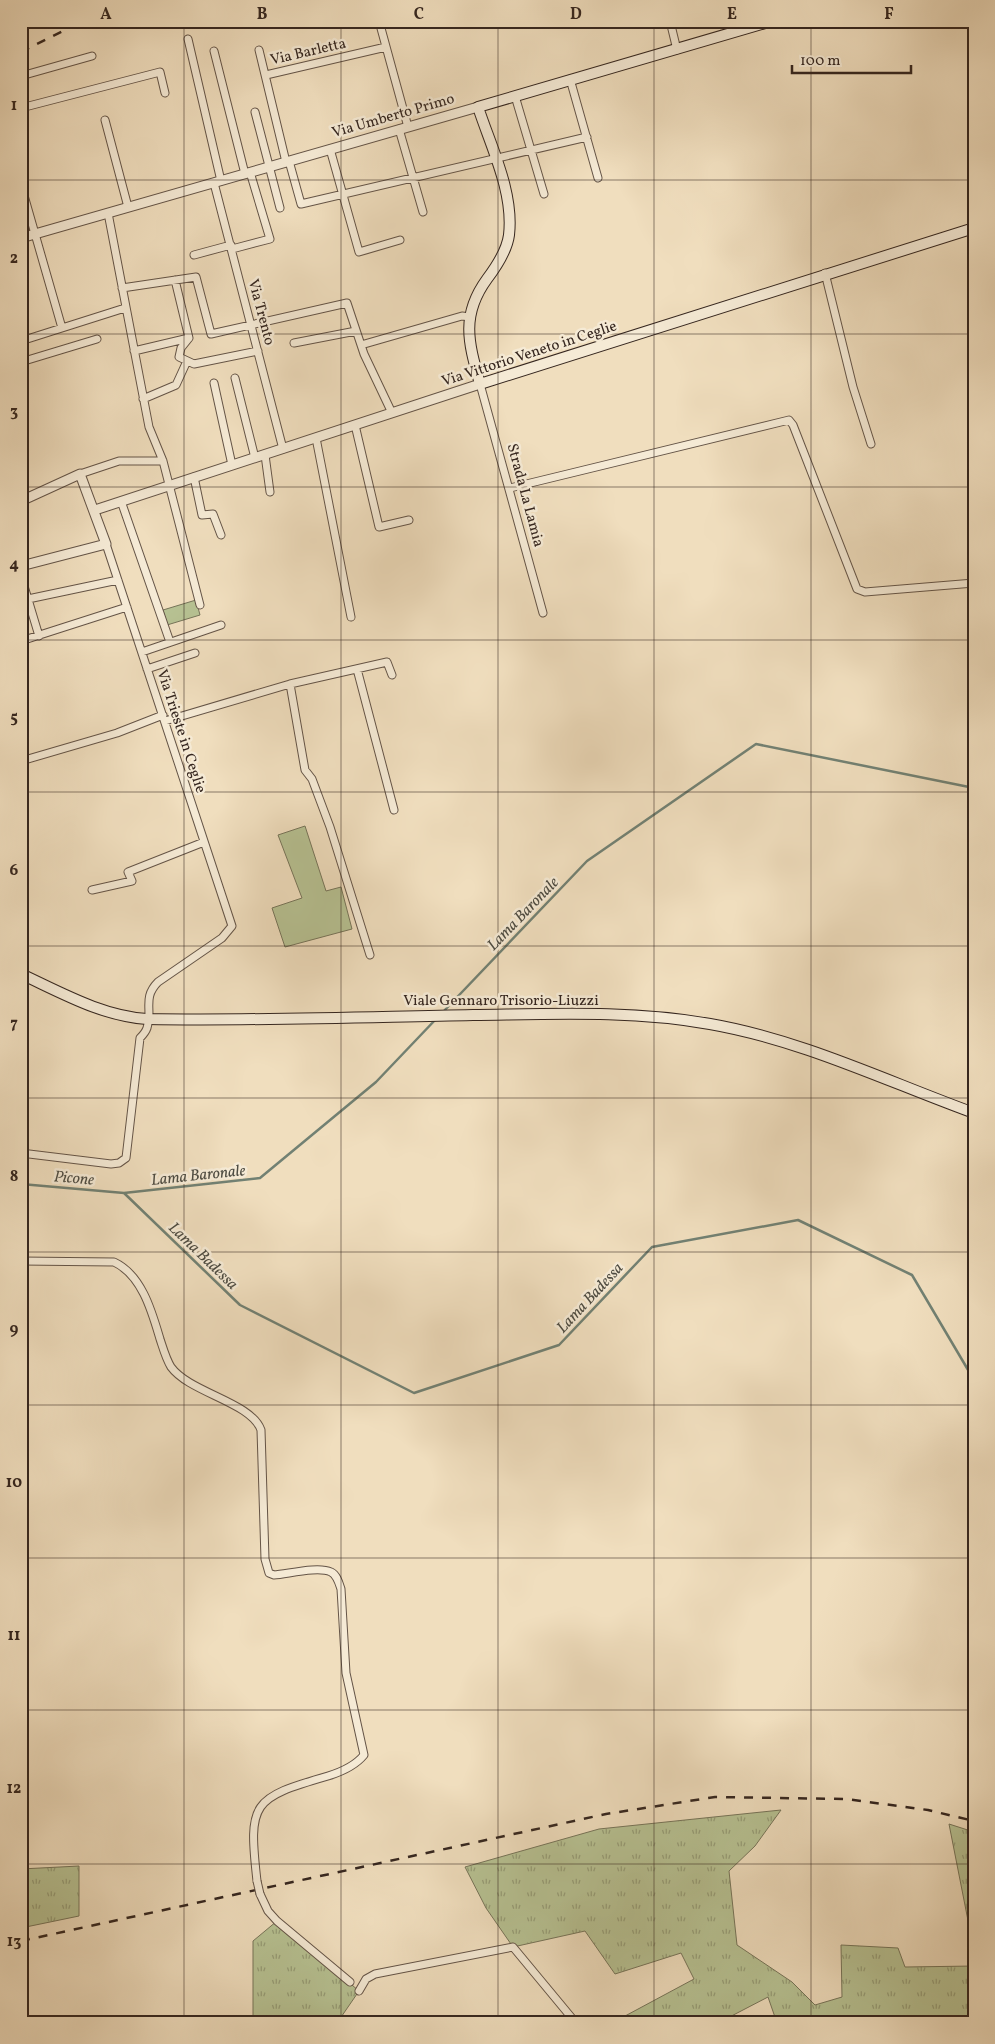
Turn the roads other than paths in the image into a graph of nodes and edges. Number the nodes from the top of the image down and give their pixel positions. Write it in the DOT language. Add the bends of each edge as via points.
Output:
graph roads {
  1 [pos="379,21"];
  2 [pos="670,21"];
  3 [pos="767,22"];
  4 [pos="735,26"];
  5 [pos="188,39"];
  6 [pos="386,47"];
  7 [pos="259,50"];
  8 [pos="677,50"];
  9 [pos="214,51"];
  10 [pos="92,56"];
  11 [pos="21,76"];
  12 [pos="266,76"];
  13 [pos="570,79"];
  14 [pos="165,93"];
  15 [pos="515,96"];
  16 [pos="478,107"];
  17 [pos="21,108"];
  18 [pos="254,112"];
  19 [pos="105,120"];
  20 [pos="404,128"];
  21 [pos="587,136"];
  22 [pos="330,149"];
  23 [pos="531,149"];
  24 [pos="494,158"];
  25 [pos="288,162"];
  26 [pos="269,167"];
  27 [pos="247,173"];
  28 [pos="414,177"];
  29 [pos="598,178"];
  30 [pos="218,182"];
  31 [pos="21,185"];
  32 [pos="343,194"];
  33 [pos="544,194"];
  34 [pos="128,207"];
  35 [pos="280,208"];
  36 [pos="424,212"];
  37 [pos="108,213"];
  38 [pos="974,228"];
  39 [pos="35,234"];
  40 [pos="21,238"];
  41 [pos="400,240"];
  42 [pos="231,247"];
  43 [pos="194,255"];
  44 [pos="825,274"];
  45 [pos="175,280"];
  46 [pos="122,288"];
  47 [pos="125,308"];
  48 [pos="470,317"];
  49 [pos="251,325"];
  50 [pos="62,328"];
  51 [pos="356,331"];
  52 [pos="189,338"];
  53 [pos="97,339"];
  54 [pos="21,341"];
  55 [pos="294,343"];
  56 [pos="361,346"];
  57 [pos="134,351"];
  58 [pos="258,351"];
  59 [pos="187,360"];
  60 [pos="21,362"];
  61 [pos="235,378"];
  62 [pos="214,383"];
  63 [pos="480,384"];
  64 [pos="143,399"];
  65 [pos="392,413"];
  66 [pos="355,425"];
  67 [pos="316,438"];
  68 [pos="871,444"];
  69 [pos="283,449"];
  70 [pos="265,455"];
  71 [pos="255,458"];
  72 [pos="164,461"];
  73 [pos="232,465"];
  74 [pos="80,474"];
  75 [pos="194,477"];
  76 [pos="170,485"];
  77 [pos="510,488"];
  78 [pos="270,492"];
  79 [pos="21,501"];
  80 [pos="121,501"];
  81 [pos="95,510"];
  82 [pos="409,520"];
  83 [pos="221,534"];
  84 [pos="106,544"];
  85 [pos="21,566"];
  86 [pos="21,576"];
  87 [pos="118,580"];
  88 [pos="974,583"];
  89 [pos="28,599"];
  90 [pos="200,605"];
  91 [pos="127,607"];
  92 [pos="544,614"];
  93 [pos="351,617"];
  94 [pos="221,625"];
  95 [pos="39,636"];
  96 [pos="21,642"];
  97 [pos="170,642"];
  98 [pos="142,652"];
  99 [pos="195,653"];
  100 [pos="357,669"];
  101 [pos="148,670"];
  102 [pos="392,675"];
  103 [pos="290,684"];
  104 [pos="164,718"];
  105 [pos="21,761"];
  106 [pos="394,810"];
  107 [pos="204,842"];
  108 [pos="92,890"];
  109 [pos="370,955"];
  110 [pos="21,974"];
  111 [pos="148,1019"];
  112 [pos="974,1113"];
  113 [pos="21,1153"];
  114 [pos="21,1261"];
  115 [pos="350,1982"];
  116 [pos="359,1991"];
  117 [pos="576,2023"];
  1 -- 6 [label="street"];
  2 -- 8 [label="street"];
  3 -- 4 [label="main road, Via Umberto Primo"];
  4 -- 8 [label="main road, Via Umberto Primo"];
  5 -- 30 [label="street, Via Trento"];
  6 -- 12 [label="street, Via Barletta"];
  6 -- 20 [label="street"];
  7 -- 12 [label="street"];
  8 -- 13 [label="main road, Via Umberto Primo"];
  9 -- 27 [label="street"];
  10 -- 11 [label="street"];
  12 -- 25 [label="street"];
  13 -- 15 [label="main road, Via Umberto Primo"];
  13 -- 21 [label="street"];
  14 -- 17 [label="street" via="160,72"];
  15 -- 16 [label="main road, Via Umberto Primo"];
  15 -- 23 [label="street"];
  16 -- 20 [label="street, Via Umberto Primo"];
  16 -- 24 [label="main road"];
  18 -- 26 [label="street"];
  19 -- 34 [label="street"];
  20 -- 22 [label="street, Via Umberto Primo"];
  20 -- 28 [label="street"];
  21 -- 23 [label="street"];
  21 -- 29 [label="street"];
  22 -- 25 [label="street, Via Umberto Primo"];
  22 -- 32 [label="street"];
  23 -- 24 [label="street"];
  23 -- 33 [label="street"];
  24 -- 28 [label="street"];
  24 -- 48 [label="main road" via="510,213 509,238 498,264 480,290"];
  25 -- 26 [label="street, Via Umberto Primo"];
  25 -- 32 [label="street" via="301,204"];
  26 -- 27 [label="street, Via Umberto Primo"];
  26 -- 35 [label="street"];
  27 -- 30 [label="street, Via Umberto Primo"];
  27 -- 42 [label="street" via="270,239"];
  28 -- 32 [label="street"];
  28 -- 36 [label="street"];
  30 -- 34 [label="street, Via Umberto Primo"];
  30 -- 42 [label="street, Via Trento"];
  31 -- 39 [label="street"];
  32 -- 41 [label="street" via="359,252"];
  34 -- 37 [label="street, Via Umberto Primo"];
  37 -- 39 [label="street, Via Umberto Primo"];
  37 -- 46 [label="street"];
  38 -- 44 [label="main road, Via Vittorio Veneto in Ceglie"];
  39 -- 40 [label="street, Via Umberto Primo"];
  39 -- 50 [label="street"];
  42 -- 43 [label="street"];
  42 -- 49 [label="street, Via Trento"];
  44 -- 63 [label="main road, Via Vittorio Veneto in Ceglie"];
  44 -- 68 [label="street"];
  45 -- 46 [label="street"];
  45 -- 49 [label="street" via="196,277 211,334"];
  45 -- 52 [label="street"];
  46 -- 47 [label="street"];
  47 -- 50 [label="street"];
  47 -- 57 [label="street"];
  48 -- 56 [label="street" via="462,316"];
  48 -- 63 [label="main road" via="470,348"];
  49 -- 51 [label="street" via="347,303"];
  49 -- 58 [label="street, Via Trento"];
  50 -- 54 [label="street"];
  51 -- 55 [label="street"];
  51 -- 56 [label="street"];
  52 -- 57 [label="street"];
  52 -- 59 [label="street" via="179,357"];
  53 -- 60 [label="street"];
  56 -- 65 [label="street"];
  57 -- 64 [label="street"];
  58 -- 59 [label="street" via="197,364"];
  58 -- 69 [label="street, Via Trento"];
  59 -- 64 [label="street" via="176,385"];
  61 -- 71 [label="street"];
  62 -- 73 [label="street"];
  63 -- 65 [label="street, Via Vittorio Veneto in Ceglie"];
  63 -- 77 [label="street, Strada La Lamia"];
  64 -- 72 [label="street" via="153,440"];
  65 -- 66 [label="street, Via Vittorio Veneto in Ceglie"];
  66 -- 67 [label="street, Via Vittorio Veneto in Ceglie"];
  66 -- 82 [label="street" via="379,527"];
  67 -- 69 [label="street, Via Vittorio Veneto in Ceglie"];
  67 -- 93 [label="street"];
  69 -- 70 [label="street, Via Vittorio Veneto in Ceglie"];
  70 -- 71 [label="street, Via Vittorio Veneto in Ceglie"];
  70 -- 78 [label="street"];
  71 -- 73 [label="street, Via Vittorio Veneto in Ceglie"];
  72 -- 74 [label="street" via="119,461"];
  72 -- 76 [label="street"];
  73 -- 75 [label="street, Via Vittorio Veneto in Ceglie"];
  74 -- 79 [label="street"];
  74 -- 81 [label="street"];
  75 -- 76 [label="street, Via Vittorio Veneto in Ceglie"];
  75 -- 83 [label="street" via="202,515 213,514"];
  76 -- 80 [label="street, Via Vittorio Veneto in Ceglie"];
  76 -- 90 [label="street"];
  77 -- 88 [label="street" via="789,420 819,487 857,589 865,592"];
  77 -- 92 [label="street, Strada La Lamia"];
  80 -- 81 [label="street, Via Vittorio Veneto in Ceglie"];
  80 -- 97 [label="street"];
  81 -- 84 [label="street"];
  84 -- 85 [label="street"];
  84 -- 87 [label="street, Via Trieste in Ceglie"];
  86 -- 89 [label="street"];
  87 -- 89 [label="street"];
  87 -- 91 [label="street, Via Trieste in Ceglie"];
  89 -- 95 [label="street"];
  91 -- 95 [label="street"];
  91 -- 98 [label="street, Via Trieste in Ceglie"];
  94 -- 97 [label="street"];
  95 -- 96 [label="street"];
  97 -- 98 [label="street"];
  98 -- 101 [label="street, Via Trieste in Ceglie"];
  99 -- 101 [label="street"];
  100 -- 102 [label="street" via="387,662"];
  100 -- 103 [label="street"];
  100 -- 106 [label="street"];
  101 -- 104 [label="street, Via Trieste in Ceglie"];
  103 -- 104 [label="street"];
  103 -- 109 [label="street" via="305,770 312,779 330,827"];
  104 -- 105 [label="street"];
  104 -- 107 [label="street, Via Trieste in Ceglie"];
  107 -- 108 [label="street" via="128,872 132,881"];
  107 -- 111 [label="street, Via Trieste in Ceglie" via="232,926 222,938 151,989"];
  110 -- 111 [label="main road, Viale Gennaro Trisorio-Liuzzi" via="94,1008 128,1018"];
  111 -- 112 [label="main road, Viale Gennaro Trisorio-Liuzzi" via="566,1012 711,1024 832,1057"];
  111 -- 113 [label="street" via="147,1028 140,1038 126,1158 110,1164"];
  114 -- 115 [label="street, bridge" via="114,1262 124,1267 145,1296 171,1366 195,1386 259,1423 265,1559 269,1573 320,1570 331,1572 337,1578 341,1589 346,1673 364,1755 341,1772 284,1790 262,1802 254,1818 252,1842 256,1881 268,1911"];
  116 -- 117 [label="street" via="366,1979 375,1974 513,1947"];
}
